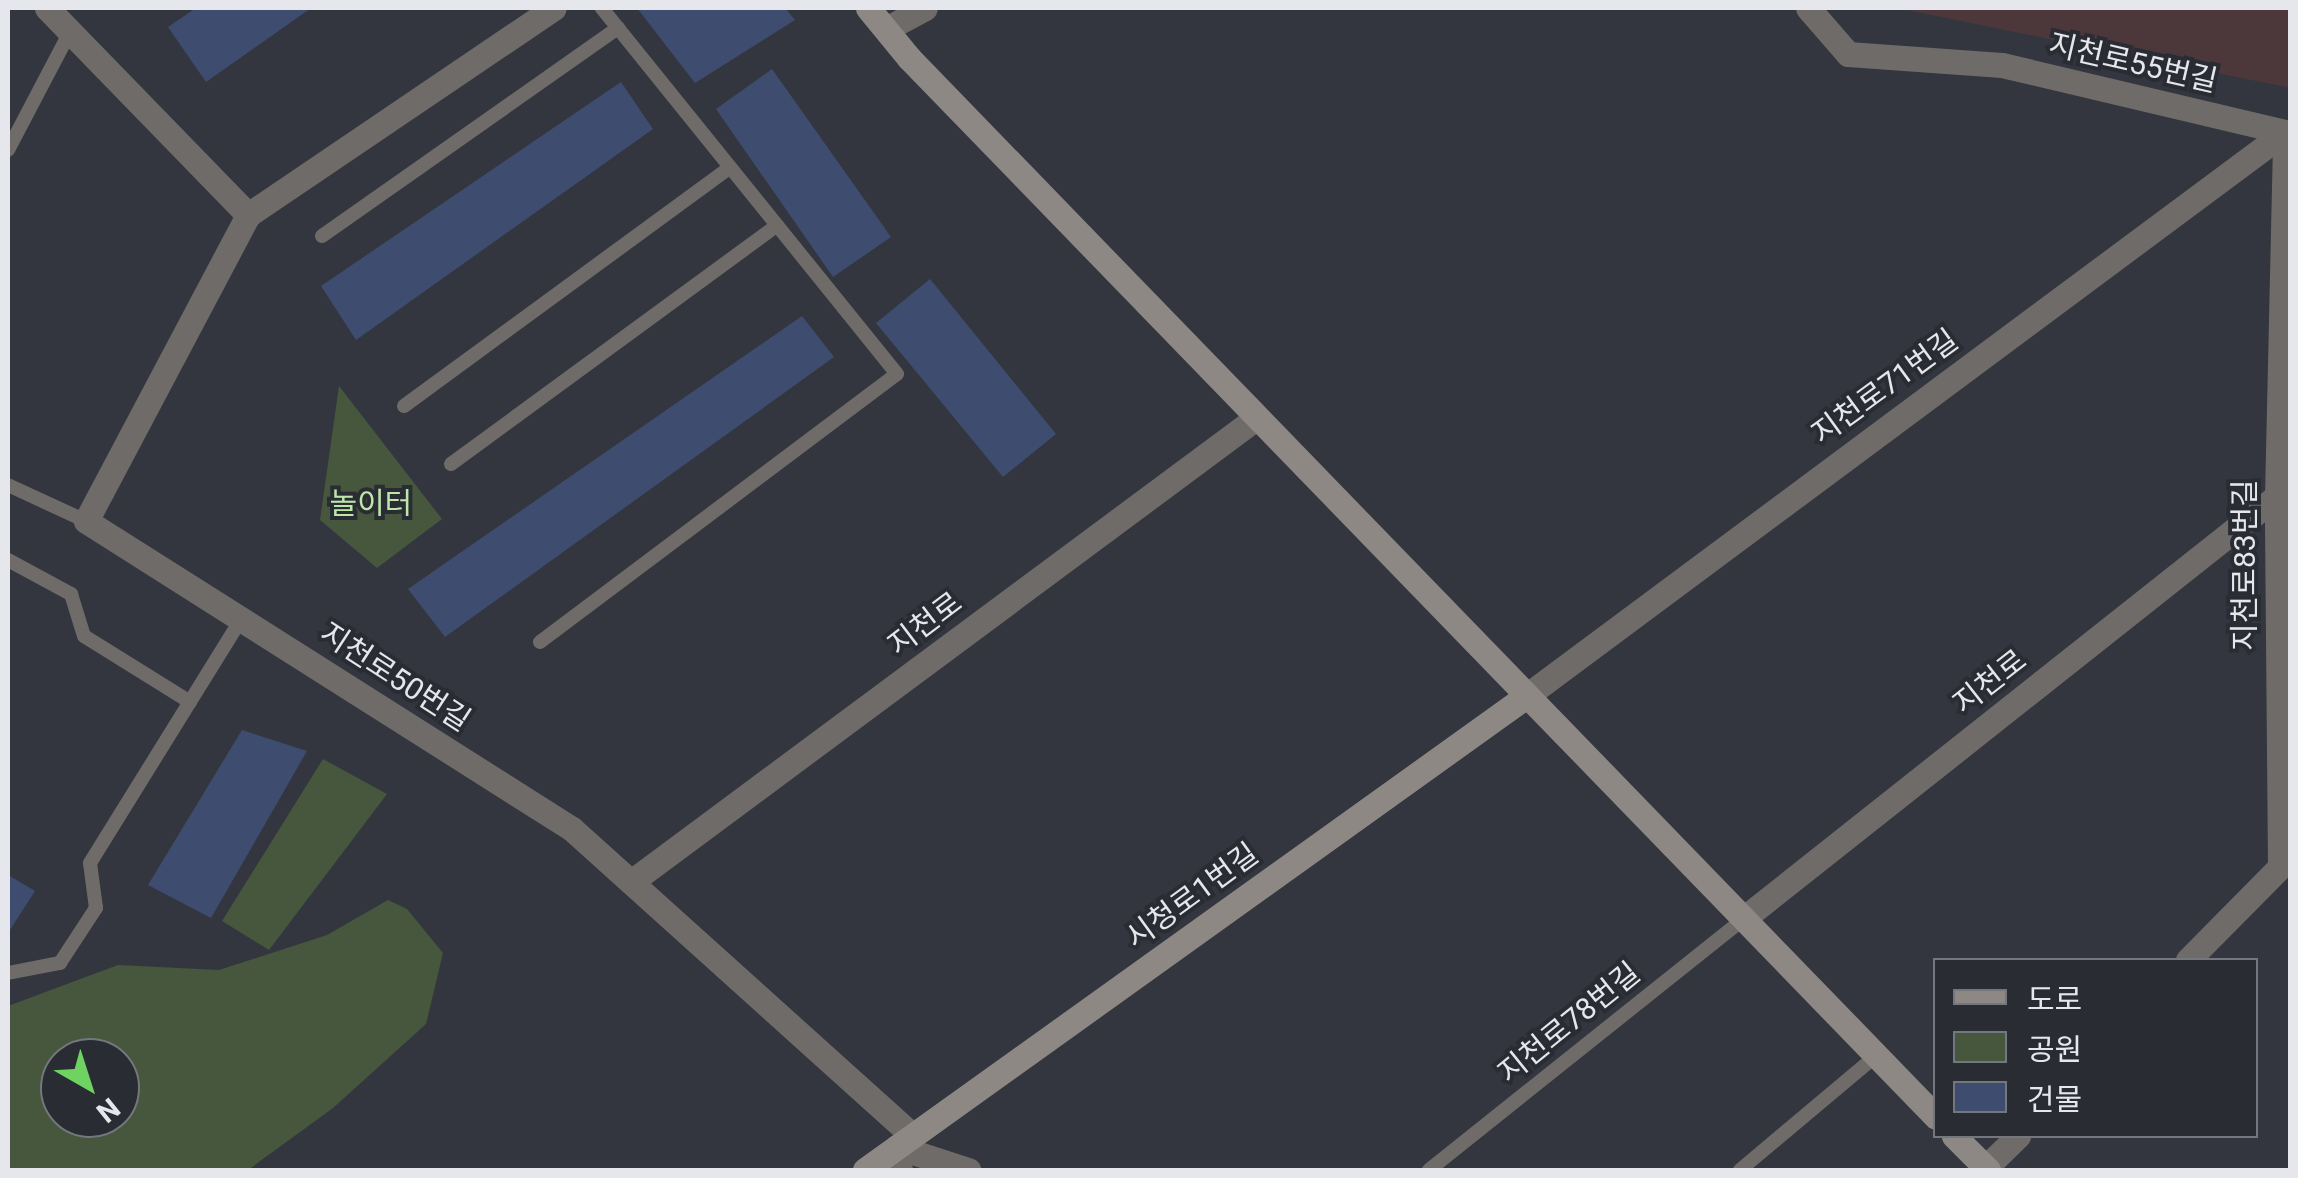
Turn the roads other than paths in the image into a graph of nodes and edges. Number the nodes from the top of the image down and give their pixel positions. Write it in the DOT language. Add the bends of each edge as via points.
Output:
graph roads {
  1 [pos="48,8"];
  2 [pos="554,8"];
  3 [pos="602,8"];
  4 [pos="868,8"];
  5 [pos="925,8"];
  6 [pos="1808,8"];
  7 [pos="618,28"];
  8 [pos="886,29"];
  9 [pos="71,30"];
  10 [pos="2288,132"];
  11 [pos="8,150"];
  12 [pos="730,167"];
  13 [pos="248,215"];
  14 [pos="777,225"];
  15 [pos="322,236"];
  16 [pos="404,406"];
  17 [pos="1256,418"];
  18 [pos="452,464"];
  19 [pos="8,485"];
  20 [pos="2277,496"];
  21 [pos="86,521"];
  22 [pos="8,560"];
  23 [pos="242,618"];
  24 [pos="540,642"];
  25 [pos="1525,697"];
  26 [pos="190,702"];
  27 [pos="2285,871"];
  28 [pos="631,882"];
  29 [pos="1743,919"];
  30 [pos="2190,958"];
  31 [pos="8,973"];
  32 [pos="1876,1056"];
  33 [pos="1933,1113"];
  34 [pos="1956,1138"];
  35 [pos="2016,1138"];
  36 [pos="903,1151"];
  37 [pos="865,1170"];
  38 [pos="968,1170"];
  39 [pos="1429,1170"];
  40 [pos="1740,1170"];
  41 [pos="1986,1170"];
  1 -- 9 [label="street"];
  2 -- 13 [label="street"];
  3 -- 7 [label="lane"];
  4 -- 8 [label="main road"];
  5 -- 8 [label="street"];
  6 -- 10 [label="street, 지천로55번길" via="1848,54 2002,65"];
  7 -- 12 [label="lane"];
  7 -- 15 [label="lane"];
  8 -- 17 [label="main road"];
  9 -- 11 [label="lane"];
  9 -- 13 [label="street"];
  10 -- 20 [label="street, 지천로83번길"];
  10 -- 25 [label="street, 지천로71번길"];
  12 -- 14 [label="lane"];
  12 -- 16 [label="lane"];
  13 -- 21 [label="street"];
  14 -- 18 [label="lane"];
  14 -- 24 [label="lane" via="897,374"];
  17 -- 25 [label="main road"];
  17 -- 28 [label="street, 지천로"];
  19 -- 21 [label="lane"];
  20 -- 27 [label="street, 지천로83번길"];
  20 -- 29 [label="street, 지천로"];
  21 -- 23 [label="street, 지천로50번길"];
  22 -- 26 [label="lane" via="71,594 84,636"];
  23 -- 26 [label="lane"];
  23 -- 28 [label="street, 지천로50번길" via="572,829"];
  25 -- 29 [label="main road"];
  25 -- 36 [label="main road, 시청로1번길"];
  26 -- 31 [label="lane" via="90,864 96,908 60,964"];
  27 -- 30 [label="street, 지천로83번길"];
  28 -- 36 [label="street, 지천로50번길"];
  29 -- 32 [label="main road"];
  29 -- 39 [label="lane, 지천로78번길"];
  32 -- 33 [label="main road"];
  32 -- 40 [label="lane"];
  34 -- 41 [label="main road"];
  35 -- 41 [label="street"];
  36 -- 37 [label="main road, 시청로1번길"];
  36 -- 38 [label="street"];
}
